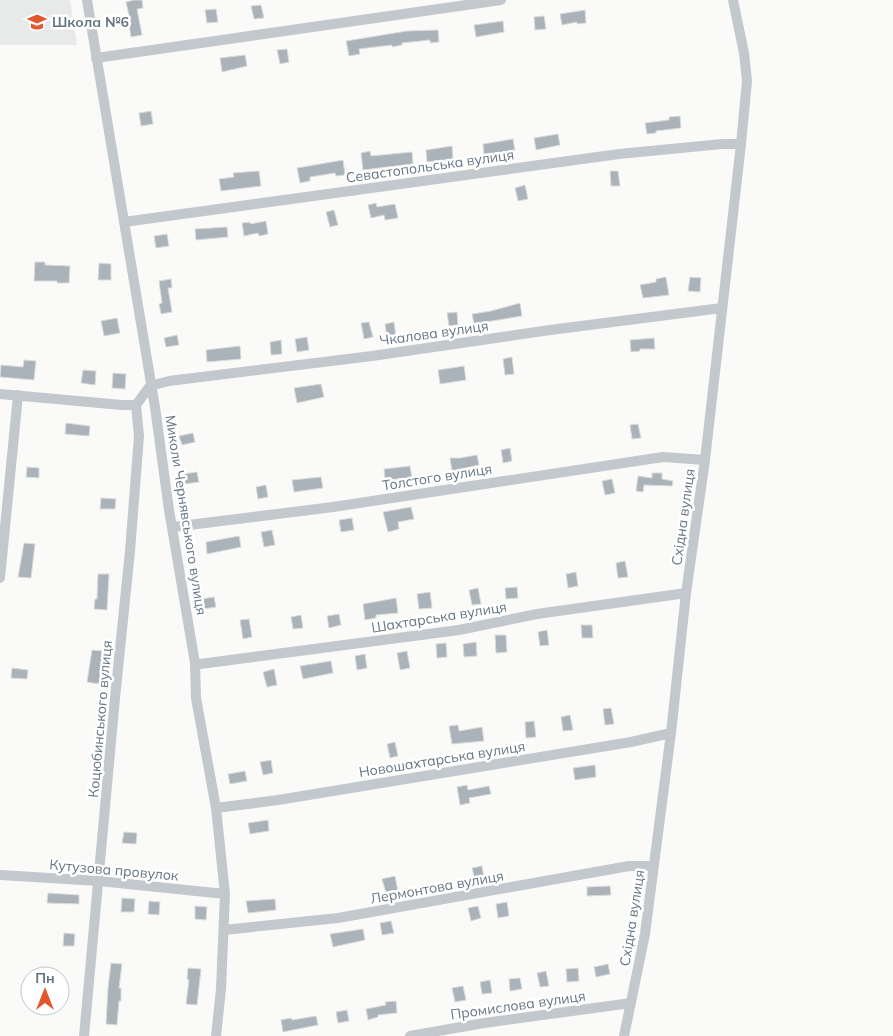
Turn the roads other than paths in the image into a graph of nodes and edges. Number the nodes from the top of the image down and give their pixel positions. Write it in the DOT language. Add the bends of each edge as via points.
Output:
graph roads {
  1 [pos="87,0"];
  2 [pos="501,0"];
  3 [pos="734,0"];
  4 [pos="96,58"];
  5 [pos="741,144"];
  6 [pos="124,222"];
  7 [pos="722,308"];
  8 [pos="150,386"];
  9 [pos="0,394"];
  10 [pos="18,395"];
  11 [pos="136,405"];
  12 [pos="705,460"];
  13 [pos="173,527"];
  14 [pos="0,578"];
  15 [pos="686,593"];
  16 [pos="195,663"];
  17 [pos="671,733"];
  18 [pos="216,808"];
  19 [pos="654,866"];
  20 [pos="0,875"];
  21 [pos="99,881"];
  22 [pos="225,894"];
  23 [pos="224,930"];
  24 [pos="631,1003"];
  25 [pos="465,1032"];
  26 [pos="84,1036"];
  27 [pos="216,1036"];
  28 [pos="410,1036"];
  29 [pos="624,1036"];
  1 -- 4 [label="street, Миколи Чернявського вулиця"];
  2 -- 4 [label="street"];
  3 -- 5 [label="street, Східна вулиця" via="747,81"];
  4 -- 6 [label="street, Миколи Чернявського вулиця"];
  5 -- 6 [label="street, Севастопольська вулиця" via="619,154"];
  5 -- 7 [label="street, Східна вулиця"];
  6 -- 8 [label="street, Миколи Чернявського вулиця"];
  7 -- 8 [label="street, Чкалова вулиця"];
  7 -- 12 [label="street, Східна вулиця"];
  8 -- 11 [label="street"];
  8 -- 13 [label="street, Миколи Чернявського вулиця"];
  9 -- 10 [label="street"];
  10 -- 11 [label="street"];
  10 -- 14 [label="street"];
  11 -- 21 [label="street, Коцюбинського вулиця" via="139,436"];
  12 -- 13 [label="street, Толстого вулиця" via="663,457 333,507"];
  12 -- 15 [label="street, Східна вулиця"];
  13 -- 16 [label="street, Миколи Чернявського вулиця"];
  15 -- 16 [label="street, Шахтарська вулиця" via="538,614 459,630"];
  15 -- 17 [label="street, Східна вулиця"];
  16 -- 18 [label="street, Миколи Чернявського вулиця" via="196,698"];
  17 -- 18 [label="street, Новошахтарська вулиця" via="611,746"];
  17 -- 19 [label="street, Східна вулиця"];
  18 -- 22 [label="street, Миколи Чернявського вулиця"];
  19 -- 23 [label="street, Лермонтова вулиця" via="629,866 338,918"];
  19 -- 24 [label="street, Східна вулиця"];
  20 -- 21 [label="street, Кутузова провулок"];
  21 -- 22 [label="street, Кутузова провулок"];
  21 -- 26 [label="street, Коцюбинського вулиця"];
  22 -- 23 [label="street, Миколи Чернявського вулиця"];
  23 -- 27 [label="street, Миколи Чернявського вулиця"];
  24 -- 25 [label="street, Промислова вулиця" via="484,1023"];
  24 -- 29 [label="street, Східна вулиця"];
  25 -- 28 [label="street, Промислова вулиця"];
}
